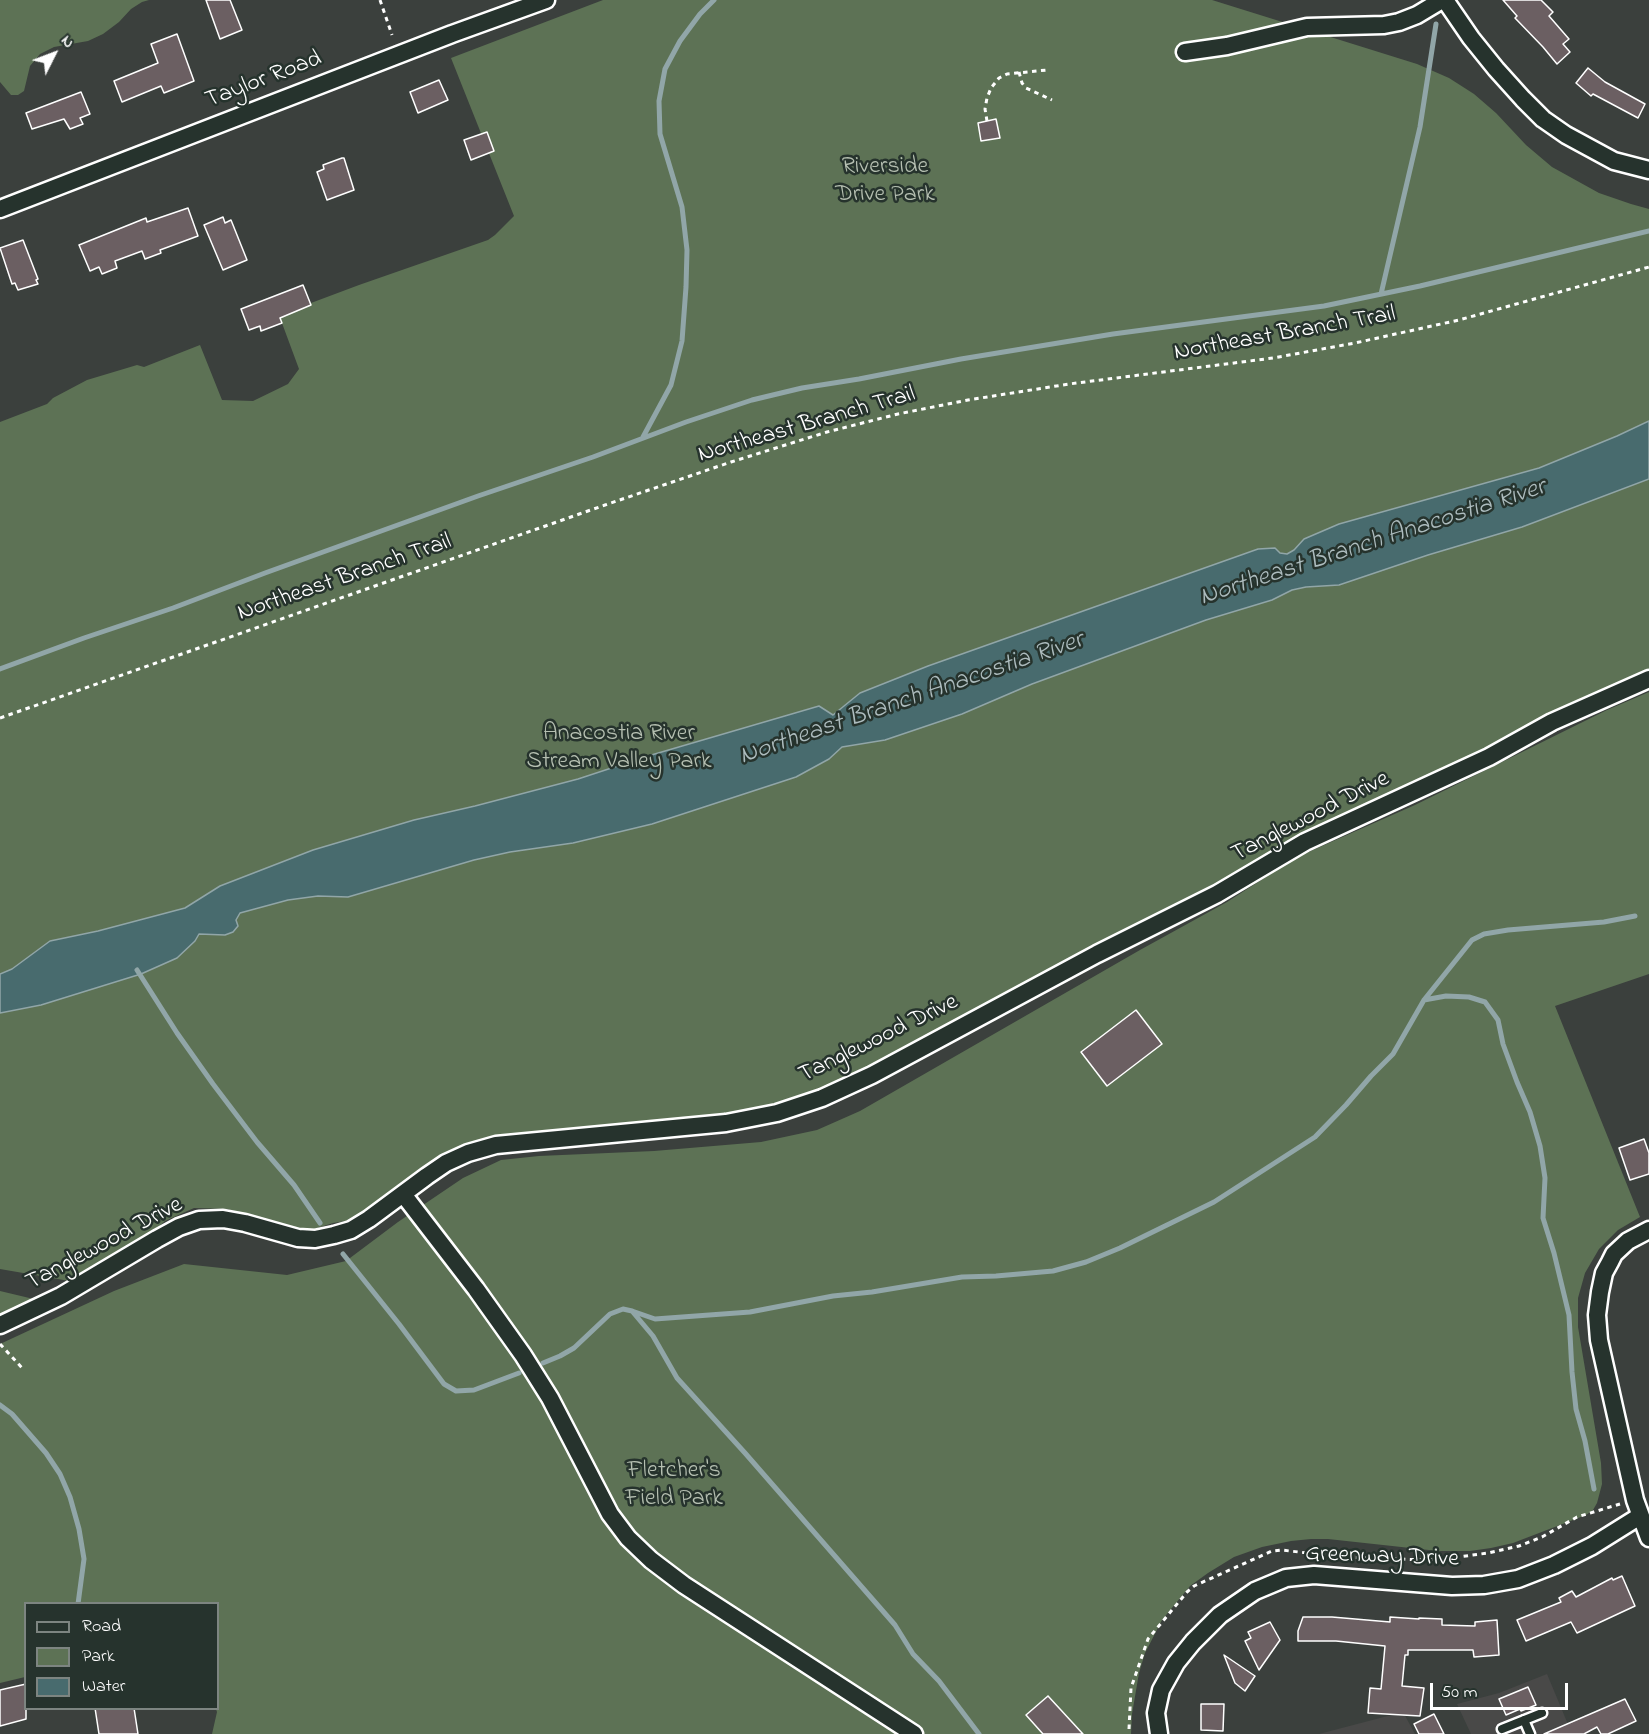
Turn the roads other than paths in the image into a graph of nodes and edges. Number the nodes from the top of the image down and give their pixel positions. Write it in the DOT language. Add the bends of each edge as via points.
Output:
graph roads {
  1 [pos="546,0"];
  2 [pos="1444,0"];
  3 [pos="1185,52"];
  4 [pos="1649,170"];
  5 [pos="0,209"];
  6 [pos="1649,679"];
  7 [pos="403,1194"];
  8 [pos="1649,1230"];
  9 [pos="0,1325"];
  10 [pos="1640,1516"];
  11 [pos="1649,1538"];
  12 [pos="1542,1713"];
  13 [pos="1497,1719"];
  14 [pos="1524,1720"];
  15 [pos="1503,1732"];
  16 [pos="914,1734"];
  17 [pos="1159,1734"];
  18 [pos="1530,1734"];
  1 -- 5 [label="street, Taylor Road"];
  2 -- 3 [label="street" via="1399,22 1307,27"];
  2 -- 4 [label="street" via="1496,69 1543,119 1614,161"];
  6 -- 7 [label="street, Tanglewood Drive" via="1305,842 1217,894 822,1098 777,1113 726,1123 496,1145 446,1163"];
  7 -- 9 [label="street, Tanglewood Drive" via="351,1230 315,1239 223,1219 199,1220 171,1231 61,1296"];
  7 -- 16 [label="street" via="523,1355 610,1514 628,1538 684,1585"];
  8 -- 10 [label="street" via="1614,1254 1604,1274 1597,1315 1599,1340"];
  10 -- 11 [label="street"];
  10 -- 17 [label="street, Greenway Drive" via="1592,1546 1518,1579 1452,1586 1314,1575 1286,1578 1255,1591 1220,1616 1176,1663 1161,1690 1156,1713"];
  12 -- 14 [label="lane"];
  13 -- 15 [label="lane"];
  14 -- 15 [label="lane"];
  14 -- 18 [label="lane"];
}
